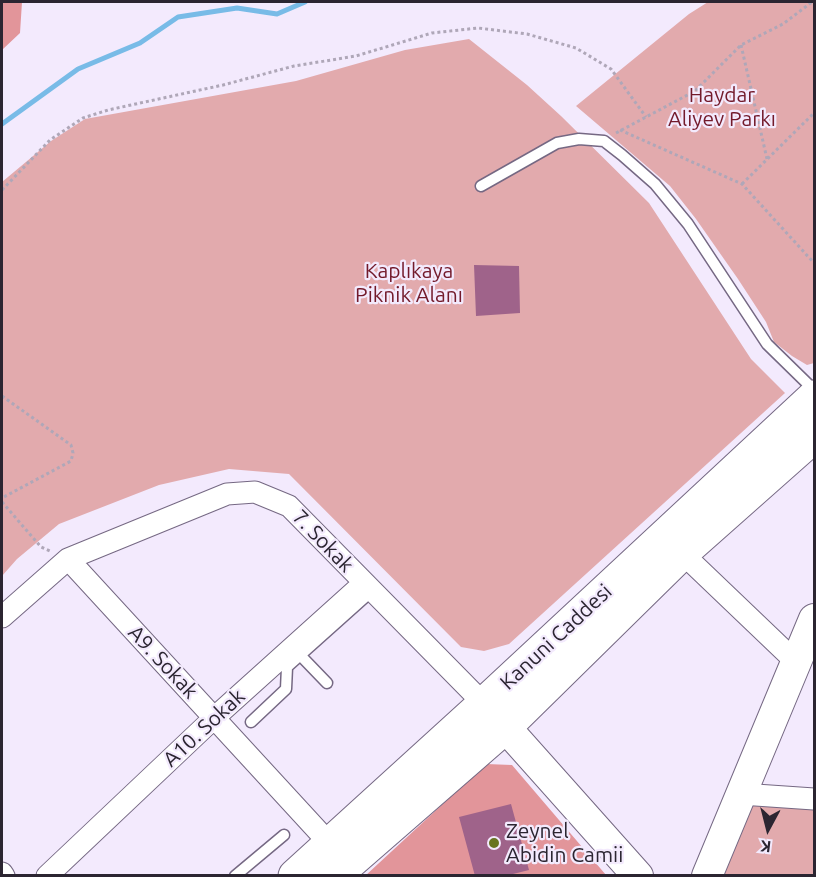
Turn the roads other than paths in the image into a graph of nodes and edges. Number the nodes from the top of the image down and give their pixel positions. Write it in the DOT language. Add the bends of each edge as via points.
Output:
graph roads {
  1 [pos="480,186"];
  2 [pos="814,390"];
  3 [pos="814,397"];
  4 [pos="814,436"];
  5 [pos="682,553"];
  6 [pos="68,559"];
  7 [pos="368,587"];
  8 [pos="2,617"];
  9 [pos="814,619"];
  10 [pos="300,655"];
  11 [pos="796,662"];
  12 [pos="327,683"];
  13 [pos="494,716"];
  14 [pos="214,718"];
  15 [pos="250,722"];
  16 [pos="741,794"];
  17 [pos="814,799"];
  18 [pos="284,836"];
  19 [pos="332,860"];
  20 [pos="47,876"];
  21 [pos="235,876"];
  22 [pos="295,876"];
  23 [pos="638,876"];
  24 [pos="707,876"];
  1 -- 2 [label="lane" via="557,143 579,138 604,141 662,192 688,224 767,344"];
  3 -- 13 [label="main road, Kanuni Caddesi"];
  4 -- 5 [label="main road, Kanuni Caddesi"];
  5 -- 11 [label="street"];
  5 -- 13 [label="main road, Kanuni Caddesi"];
  6 -- 7 [label="street, 7. Sokak" via="227,494 255,492 289,506"];
  6 -- 8 [label="street, 7. Sokak"];
  6 -- 14 [label="street, A9. Sokak"];
  7 -- 10 [label="lane"];
  7 -- 13 [label="street, 7. Sokak"];
  7 -- 14 [label="street, A10. Sokak"];
  9 -- 11 [label="main road"];
  10 -- 12 [label="lane"];
  10 -- 15 [label="lane" via="287,667 285,688"];
  11 -- 16 [label="main road"];
  13 -- 19 [label="main road, Kanuni Caddesi"];
  13 -- 23 [label="main road"];
  14 -- 19 [label="street, A9. Sokak"];
  14 -- 20 [label="street, A10. Sokak"];
  16 -- 17 [label="street"];
  16 -- 24 [label="main road"];
  18 -- 21 [label="lane"];
  19 -- 22 [label="main road, Kanuni Caddesi"];
}
